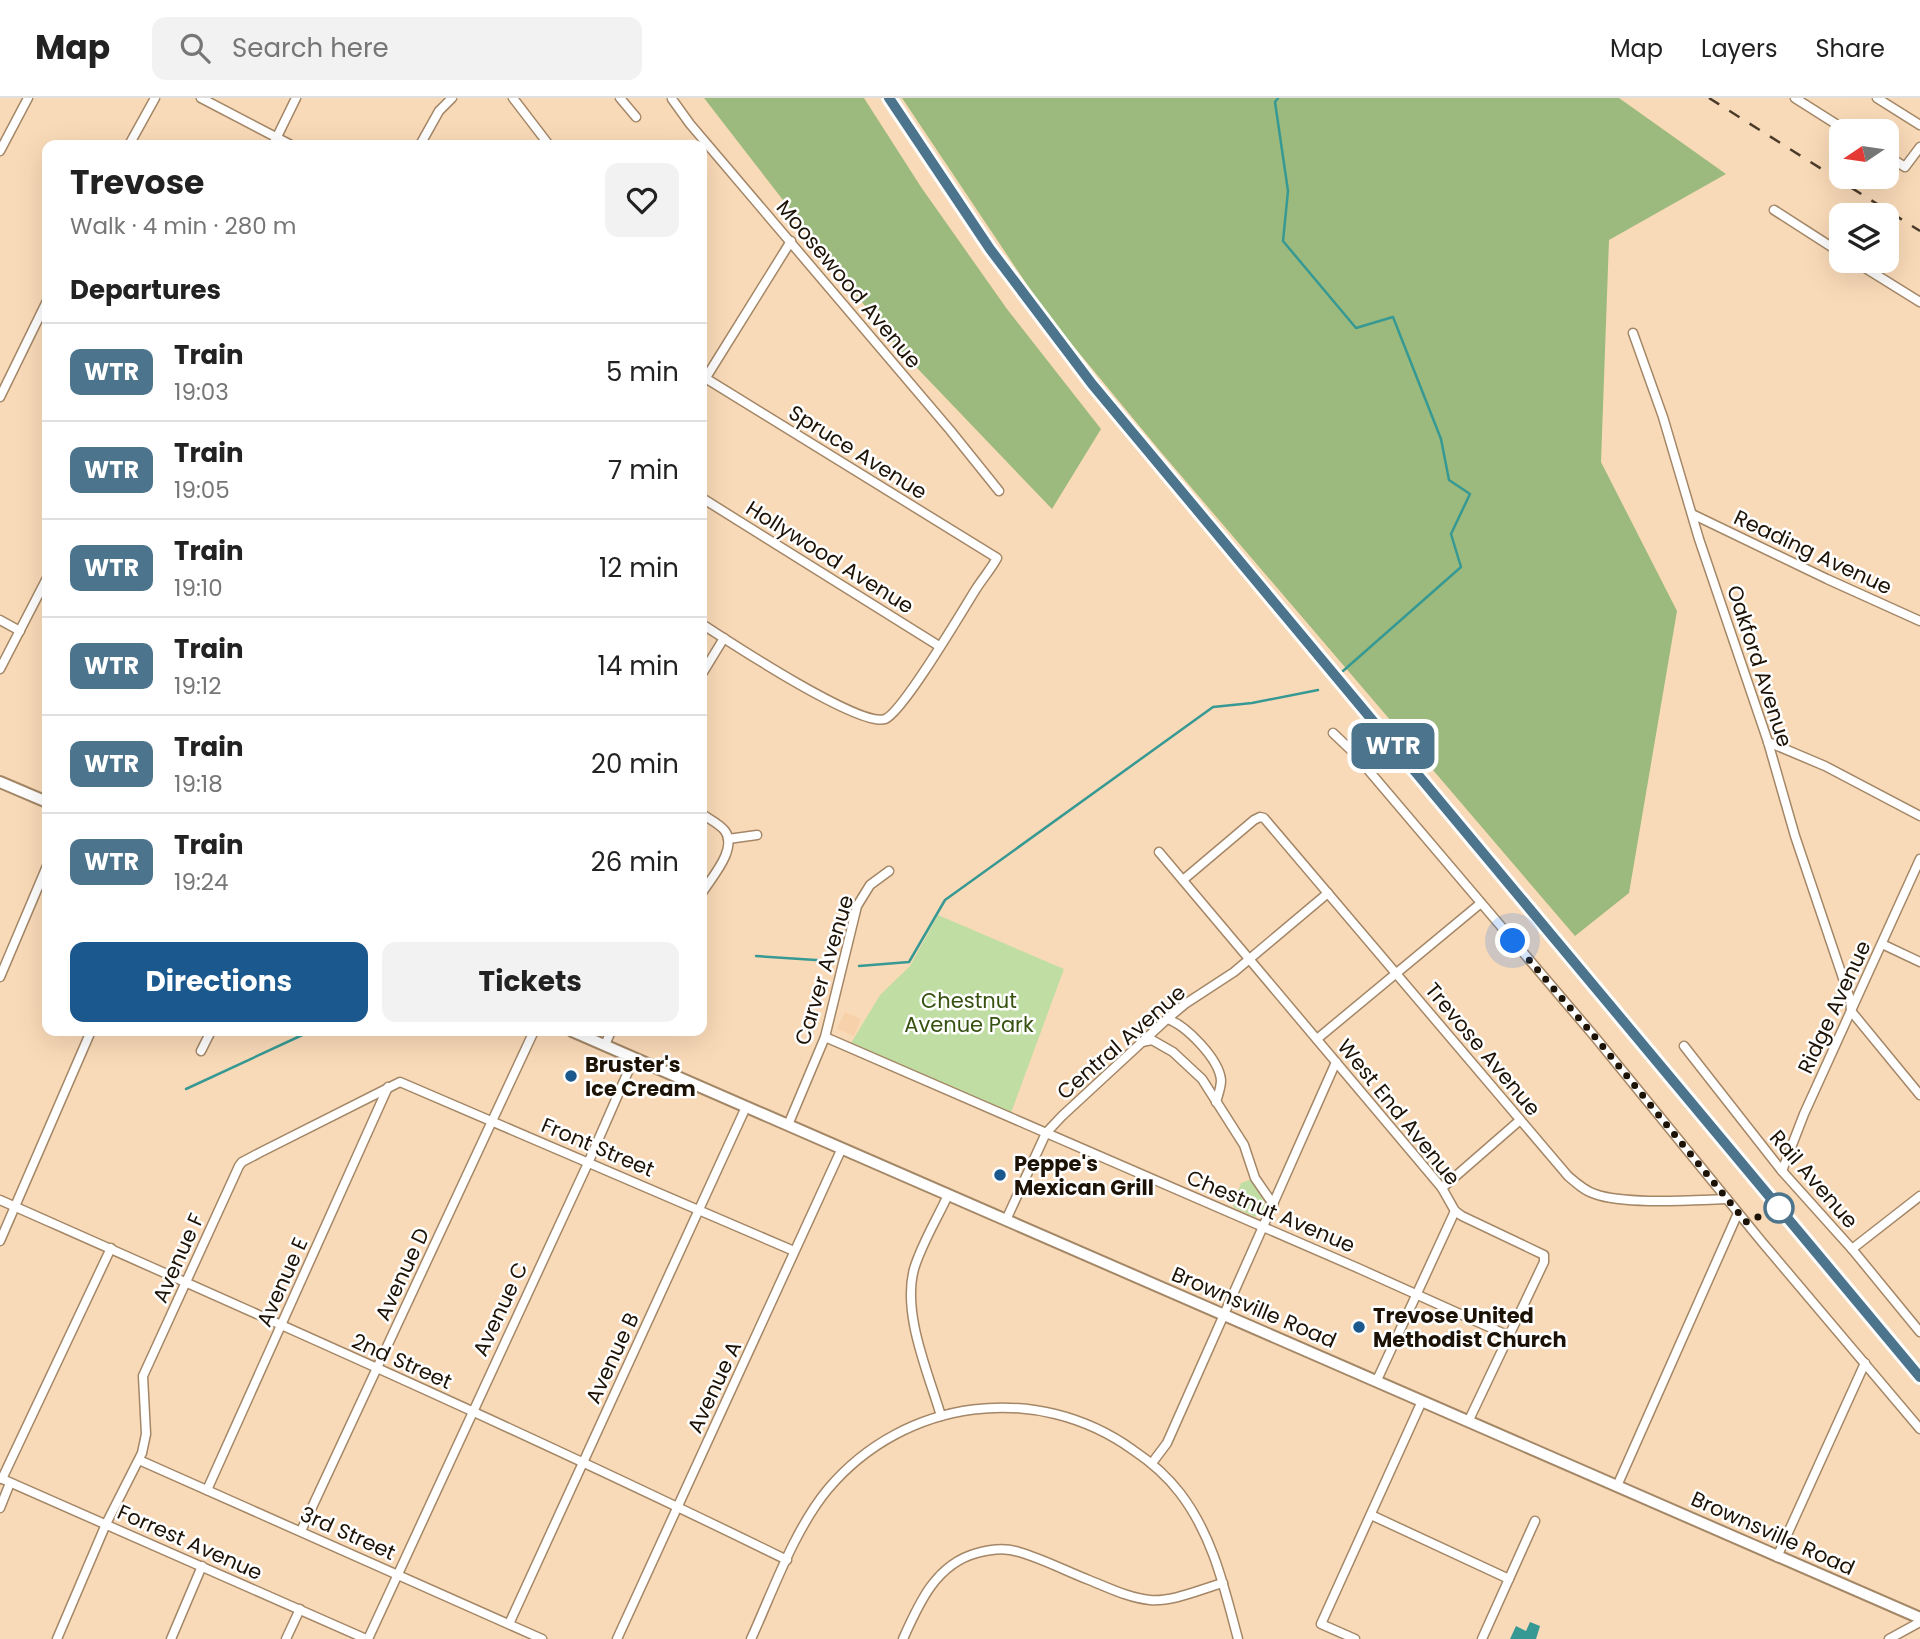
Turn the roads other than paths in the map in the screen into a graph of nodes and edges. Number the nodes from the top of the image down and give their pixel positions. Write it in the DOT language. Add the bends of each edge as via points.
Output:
graph roads {
  1 [pos="27,98"];
  2 [pos="155,98"];
  3 [pos="201,98"];
  4 [pos="296,98"];
  5 [pos="452,98"];
  6 [pos="513,98"];
  7 [pos="621,98"];
  8 [pos="1795,98"];
  9 [pos="1877,98"];
  10 [pos="672,99"];
  11 [pos="636,117"];
  12 [pos="1829,120"];
  13 [pos="1920,124"];
  14 [pos="132,140"];
  15 [pos="273,140"];
  16 [pos="275,140"];
  17 [pos="423,140"];
  18 [pos="546,140"];
  19 [pos="704,140"];
  20 [pos="707,144"];
  21 [pos="1920,147"];
  22 [pos="0,151"];
  23 [pos="1899,163"];
  24 [pos="1774,210"];
  25 [pos="791,242"];
  26 [pos="1829,245"];
  27 [pos="1873,273"];
  28 [pos="1920,302"];
  29 [pos="42,311"];
  30 [pos="1633,332"];
  31 [pos="707,373"];
  32 [pos="707,381"];
  33 [pos="0,397"];
  34 [pos="999,491"];
  35 [pos="707,501"];
  36 [pos="1692,514"];
  37 [pos="42,588"];
  38 [pos="0,621"];
  39 [pos="1920,621"];
  40 [pos="707,627"];
  41 [pos="20,631"];
  42 [pos="724,638"];
  43 [pos="940,646"];
  44 [pos="707,666"];
  45 [pos="0,669"];
  46 [pos="1333,733"];
  47 [pos="1768,742"];
  48 [pos="0,782"];
  49 [pos="42,800"];
  50 [pos="1920,816"];
  51 [pos="707,817"];
  52 [pos="757,835"];
  53 [pos="729,839"];
  54 [pos="1159,852"];
  55 [pos="1920,859"];
  56 [pos="889,871"];
  57 [pos="42,878"];
  58 [pos="1183,880"];
  59 [pos="707,884"];
  60 [pos="1328,893"];
  61 [pos="1481,903"];
  62 [pos="1882,944"];
  63 [pos="1250,960"];
  64 [pos="1920,962"];
  65 [pos="1396,973"];
  66 [pos="0,977"];
  67 [pos="1851,1011"];
  68 [pos="1167,1019"];
  69 [pos="89,1036"];
  70 [pos="209,1036"];
  71 [pos="532,1036"];
  72 [pos="584,1036"];
  73 [pos="609,1036"];
  74 [pos="825,1037"];
  75 [pos="1317,1039"];
  76 [pos="1142,1042"];
  77 [pos="605,1045"];
  78 [pos="1684,1046"];
  79 [pos="201,1051"];
  80 [pos="634,1058"];
  81 [pos="1336,1062"];
  82 [pos="388,1087"];
  83 [pos="1920,1095"];
  84 [pos="1216,1102"];
  85 [pos="746,1107"];
  86 [pos="1520,1121"];
  87 [pos="491,1122"];
  88 [pos="788,1125"];
  89 [pos="1046,1133"];
  90 [pos="842,1148"];
  91 [pos="589,1161"];
  92 [pos="1782,1171"];
  93 [pos="1442,1188"];
  94 [pos="948,1195"];
  95 [pos="1920,1196"];
  96 [pos="1727,1199"];
  97 [pos="0,1200"];
  98 [pos="1273,1204"];
  99 [pos="15,1207"];
  100 [pos="699,1209"];
  101 [pos="1455,1211"];
  102 [pos="1738,1213"];
  103 [pos="1006,1220"];
  104 [pos="1262,1226"];
  105 [pos="0,1241"];
  106 [pos="111,1248"];
  107 [pos="1852,1249"];
  108 [pos="794,1251"];
  109 [pos="187,1282"];
  110 [pos="1416,1295"];
  111 [pos="1224,1315"];
  112 [pos="282,1325"];
  113 [pos="1920,1332"];
  114 [pos="1509,1336"];
  115 [pos="1865,1363"];
  116 [pos="378,1368"];
  117 [pos="1377,1380"];
  118 [pos="1422,1401"];
  119 [pos="472,1412"];
  120 [pos="941,1416"];
  121 [pos="1469,1420"];
  122 [pos="1920,1429"];
  123 [pos="139,1460"];
  124 [pos="583,1464"];
  125 [pos="1152,1464"];
  126 [pos="4,1480"];
  127 [pos="1617,1486"];
  128 [pos="207,1490"];
  129 [pos="678,1507"];
  130 [pos="0,1508"];
  131 [pos="1371,1515"];
  132 [pos="1535,1521"];
  133 [pos="106,1524"];
  134 [pos="301,1531"];
  135 [pos="1777,1557"];
  136 [pos="787,1560"];
  137 [pos="202,1566"];
  138 [pos="398,1575"];
  139 [pos="1509,1579"];
  140 [pos="1223,1583"];
  141 [pos="300,1609"];
  142 [pos="1920,1620"];
  143 [pos="509,1624"];
  144 [pos="57,1639"];
  145 [pos="171,1639"];
  146 [pos="286,1639"];
  147 [pos="367,1639"];
  148 [pos="542,1639"];
  149 [pos="617,1639"];
  150 [pos="751,1639"];
  151 [pos="903,1639"];
  152 [pos="1238,1639"];
  153 [pos="1355,1639"];
  154 [pos="1482,1639"];
  155 [pos="1889,1639"];
  1 -- 22 [label="street"];
  2 -- 14 [label="street"];
  3 -- 15 [label="street"];
  4 -- 16 [label="street"];
  5 -- 17 [label="street"];
  6 -- 18 [label="street"];
  7 -- 11 [label="street"];
  8 -- 12 [label="street"];
  9 -- 13 [label="street"];
  10 -- 19 [label="street, Moosewood Avenue"];
  20 -- 25 [label="street, Moosewood Avenue"];
  21 -- 23 [label="street" via="1905,167"];
  24 -- 26 [label="street"];
  25 -- 31 [label="street"];
  25 -- 34 [label="street, Moosewood Avenue"];
  27 -- 28 [label="street"];
  29 -- 33 [label="street"];
  30 -- 36 [label="street, Oakford Avenue"];
  32 -- 43 [label="street, Spruce Avenue" via="997,558"];
  35 -- 43 [label="street, Hollywood Avenue"];
  36 -- 39 [label="street, Reading Avenue"];
  36 -- 47 [label="street, Oakford Avenue"];
  37 -- 41 [label="street"];
  38 -- 41 [label="street"];
  40 -- 42 [label="street"];
  41 -- 45 [label="street"];
  42 -- 43 [label="street" via="807,689 871,719 883,720 902,703"];
  42 -- 44 [label="street"];
  46 -- 61 [label="street"];
  47 -- 50 [label="street"];
  47 -- 67 [label="street, Oakford Avenue"];
  48 -- 49 [label="street"];
  51 -- 53 [label="street" via="723,828"];
  52 -- 53 [label="street"];
  53 -- 59 [label="street"];
  54 -- 58 [label="street, West End Avenue"];
  55 -- 62 [label="street, Ridge Avenue"];
  56 -- 74 [label="street, Carver Avenue" via="870,884 857,906"];
  57 -- 66 [label="street"];
  58 -- 60 [label="street, Trevose Avenue" via="1260,817"];
  58 -- 63 [label="street, West End Avenue"];
  60 -- 63 [label="street, Central Avenue"];
  60 -- 65 [label="street, Trevose Avenue"];
  61 -- 65 [label="street"];
  61 -- 96 [label="street"];
  62 -- 64 [label="street"];
  62 -- 67 [label="street, Ridge Avenue"];
  63 -- 68 [label="street, Central Avenue"];
  63 -- 75 [label="street, West End Avenue"];
  65 -- 75 [label="street"];
  65 -- 86 [label="street, Trevose Avenue"];
  67 -- 83 [label="street"];
  67 -- 92 [label="street, Ridge Avenue"];
  68 -- 76 [label="street, Central Avenue"];
  68 -- 84 [label="street" via="1179,1023 1215,1064 1221,1081"];
  69 -- 99 [label="street"];
  70 -- 79 [label="street"];
  71 -- 87 [label="street, Avenue D"];
  72 -- 77 [label="street, Brownsville Road"];
  73 -- 77 [label="street"];
  74 -- 88 [label="street, Carver Avenue"];
  74 -- 89 [label="street, Chestnut Avenue"];
  75 -- 81 [label="street, West End Avenue"];
  76 -- 84 [label="street" via="1152,1040 1184,1060"];
  76 -- 89 [label="street, Central Avenue"];
  77 -- 80 [label="street, Brownsville Road"];
  78 -- 92 [label="street, Rail Avenue"];
  80 -- 85 [label="street, Brownsville Road"];
  80 -- 91 [label="street, Avenue C"];
  81 -- 93 [label="street, West End Avenue"];
  81 -- 98 [label="street"];
  82 -- 87 [label="street, Front Street" via="407,1083"];
  82 -- 109 [label="street, Avenue F" via="242,1162"];
  82 -- 112 [label="street, Avenue E"];
  84 -- 98 [label="street"];
  85 -- 88 [label="street, Brownsville Road"];
  85 -- 100 [label="street, Avenue B"];
  86 -- 93 [label="street"];
  86 -- 96 [label="street, Trevose Avenue" via="1567,1176 1599,1196"];
  87 -- 91 [label="street, Front Street"];
  87 -- 116 [label="street, Avenue D"];
  88 -- 90 [label="street, Brownsville Road"];
  89 -- 103 [label="street, Central Avenue"];
  89 -- 104 [label="street, Chestnut Avenue"];
  90 -- 94 [label="street, Brownsville Road"];
  90 -- 108 [label="street, Avenue A"];
  91 -- 100 [label="street, Front Street"];
  91 -- 119 [label="street, Avenue C"];
  92 -- 107 [label="street, Rail Avenue"];
  93 -- 101 [label="street, West End Avenue"];
  94 -- 103 [label="street, Brownsville Road"];
  94 -- 120 [label="street" via="918,1258 910,1295"];
  95 -- 107 [label="street"];
  96 -- 102 [label="street"];
  97 -- 99 [label="street, 2nd Street"];
  98 -- 104 [label="street"];
  99 -- 105 [label="street"];
  99 -- 106 [label="street, 2nd Street"];
  100 -- 108 [label="street, Front Street"];
  100 -- 124 [label="street, Avenue B"];
  101 -- 110 [label="street"];
  101 -- 114 [label="street, West End Avenue" via="1544,1255"];
  102 -- 115 [label="street"];
  102 -- 127 [label="street"];
  103 -- 111 [label="street, Brownsville Road"];
  104 -- 110 [label="street, Chestnut Avenue"];
  104 -- 111 [label="street"];
  106 -- 109 [label="street, 2nd Street"];
  106 -- 126 [label="street"];
  107 -- 113 [label="street, Rail Avenue"];
  108 -- 129 [label="street, Avenue A"];
  109 -- 112 [label="street, 2nd Street"];
  109 -- 123 [label="street, Avenue F" via="143,1376 146,1434"];
  110 -- 114 [label="street, Chestnut Avenue"];
  110 -- 117 [label="street"];
  111 -- 117 [label="street, Brownsville Road"];
  111 -- 125 [label="street" via="1167,1443"];
  112 -- 116 [label="street, 2nd Street"];
  112 -- 128 [label="street, Avenue E"];
  114 -- 121 [label="street"];
  115 -- 122 [label="street"];
  115 -- 135 [label="street"];
  116 -- 119 [label="street, 2nd Street"];
  116 -- 134 [label="street, Avenue D"];
  117 -- 118 [label="street, Brownsville Road"];
  118 -- 121 [label="street, Brownsville Road"];
  118 -- 131 [label="street"];
  119 -- 124 [label="street, 2nd Street"];
  119 -- 138 [label="street, Avenue C"];
  120 -- 125 [label="street" via="994,1406 1051,1412 1105,1430"];
  120 -- 136 [label="street" via="895,1434 846,1470 813,1510"];
  121 -- 127 [label="street, Brownsville Road"];
  123 -- 128 [label="street, 3rd Street"];
  123 -- 133 [label="street, Avenue F"];
  124 -- 129 [label="street, 2nd Street"];
  124 -- 143 [label="street, Avenue B"];
  125 -- 140 [label="street" via="1194,1513 1212,1546"];
  126 -- 130 [label="street"];
  126 -- 133 [label="street, Forrest Avenue"];
  127 -- 135 [label="street, Brownsville Road"];
  128 -- 134 [label="street, 3rd Street"];
  129 -- 136 [label="street, 2nd Street"];
  129 -- 149 [label="street, Avenue A"];
  131 -- 139 [label="street"];
  131 -- 153 [label="street" via="1321,1624"];
  132 -- 139 [label="street"];
  133 -- 137 [label="street, Forrest Avenue"];
  133 -- 144 [label="street, Avenue F"];
  134 -- 138 [label="street, 3rd Street"];
  135 -- 142 [label="street, Brownsville Road"];
  136 -- 150 [label="street"];
  137 -- 141 [label="street, Forrest Avenue"];
  137 -- 145 [label="street"];
  138 -- 143 [label="street, 3rd Street"];
  138 -- 147 [label="street, Avenue C"];
  139 -- 154 [label="street"];
  140 -- 151 [label="street" via="1164,1600 1148,1600 1018,1551 986,1550 962,1559 940,1576 922,1599"];
  140 -- 152 [label="street"];
  141 -- 146 [label="street"];
  141 -- 147 [label="street, Forrest Avenue"];
  142 -- 155 [label="street"];
  143 -- 148 [label="street, 3rd Street"];
}
